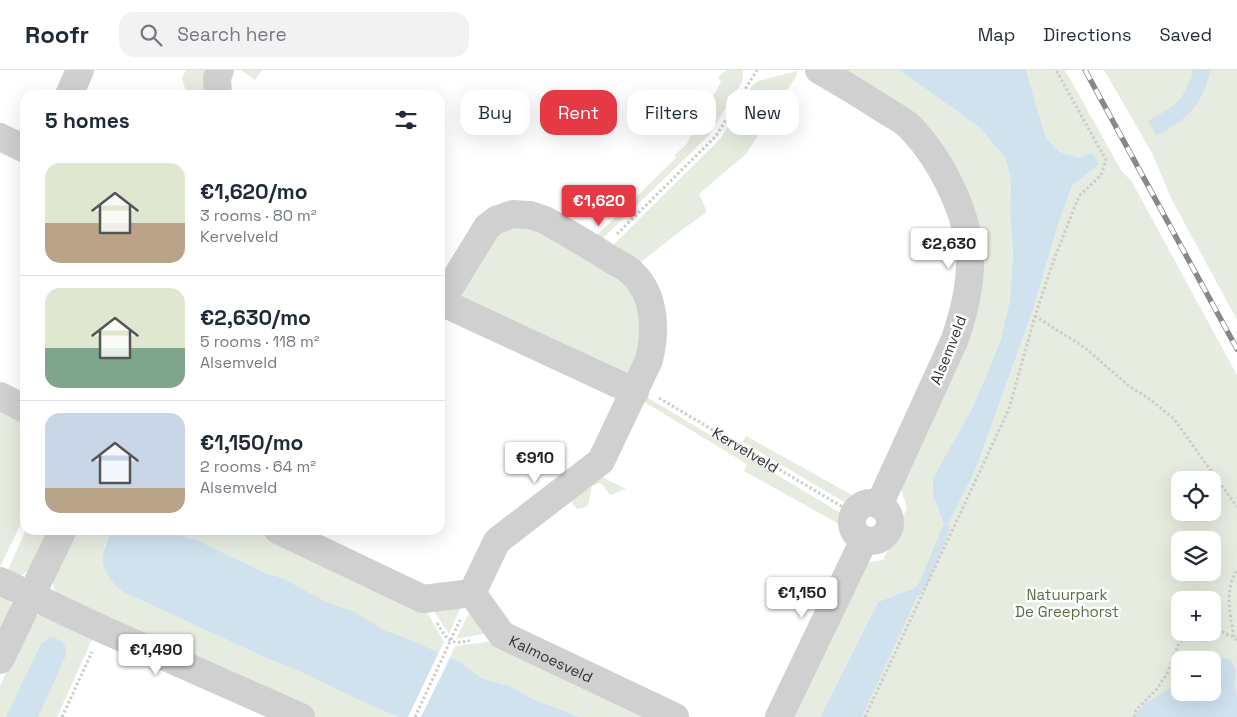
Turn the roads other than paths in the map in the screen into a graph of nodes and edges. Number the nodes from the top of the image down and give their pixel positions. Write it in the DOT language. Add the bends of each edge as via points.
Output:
graph roads {
  1 [pos="80,70"];
  2 [pos="220,70"];
  3 [pos="819,70"];
  4 [pos="71,90"];
  5 [pos="217,90"];
  6 [pos="0,137"];
  7 [pos="20,147"];
  8 [pos="445,291"];
  9 [pos="445,303"];
  10 [pos="636,389"];
  11 [pos="0,396"];
  12 [pos="20,406"];
  13 [pos="61,535"];
  14 [pos="289,535"];
  15 [pos="0,581"];
  16 [pos="472,593"];
  17 [pos="31,595"];
  18 [pos="0,660"];
  19 [pos="301,717"];
  20 [pos="675,717"];
  21 [pos="779,717"];
  1 -- 4 [label="street"];
  2 -- 5 [label="street" via="216,78"];
  3 -- 21 [label="street, Alsemveld" via="909,126 931,153 947,180 968,236 969,287 956,339 867,509 852,525 864,540"];
  6 -- 7 [label="street"];
  8 -- 10 [label="street" via="486,227 513,214 545,220 632,273 642,287 651,305 653,346"];
  9 -- 10 [label="street"];
  10 -- 16 [label="street" via="601,460 497,541"];
  11 -- 12 [label="street"];
  13 -- 17 [label="street"];
  14 -- 16 [label="street" via="424,599"];
  15 -- 17 [label="street"];
  16 -- 20 [label="street, Kalmoesveld" via="502,635"];
  17 -- 18 [label="street"];
  17 -- 19 [label="street"];
}
